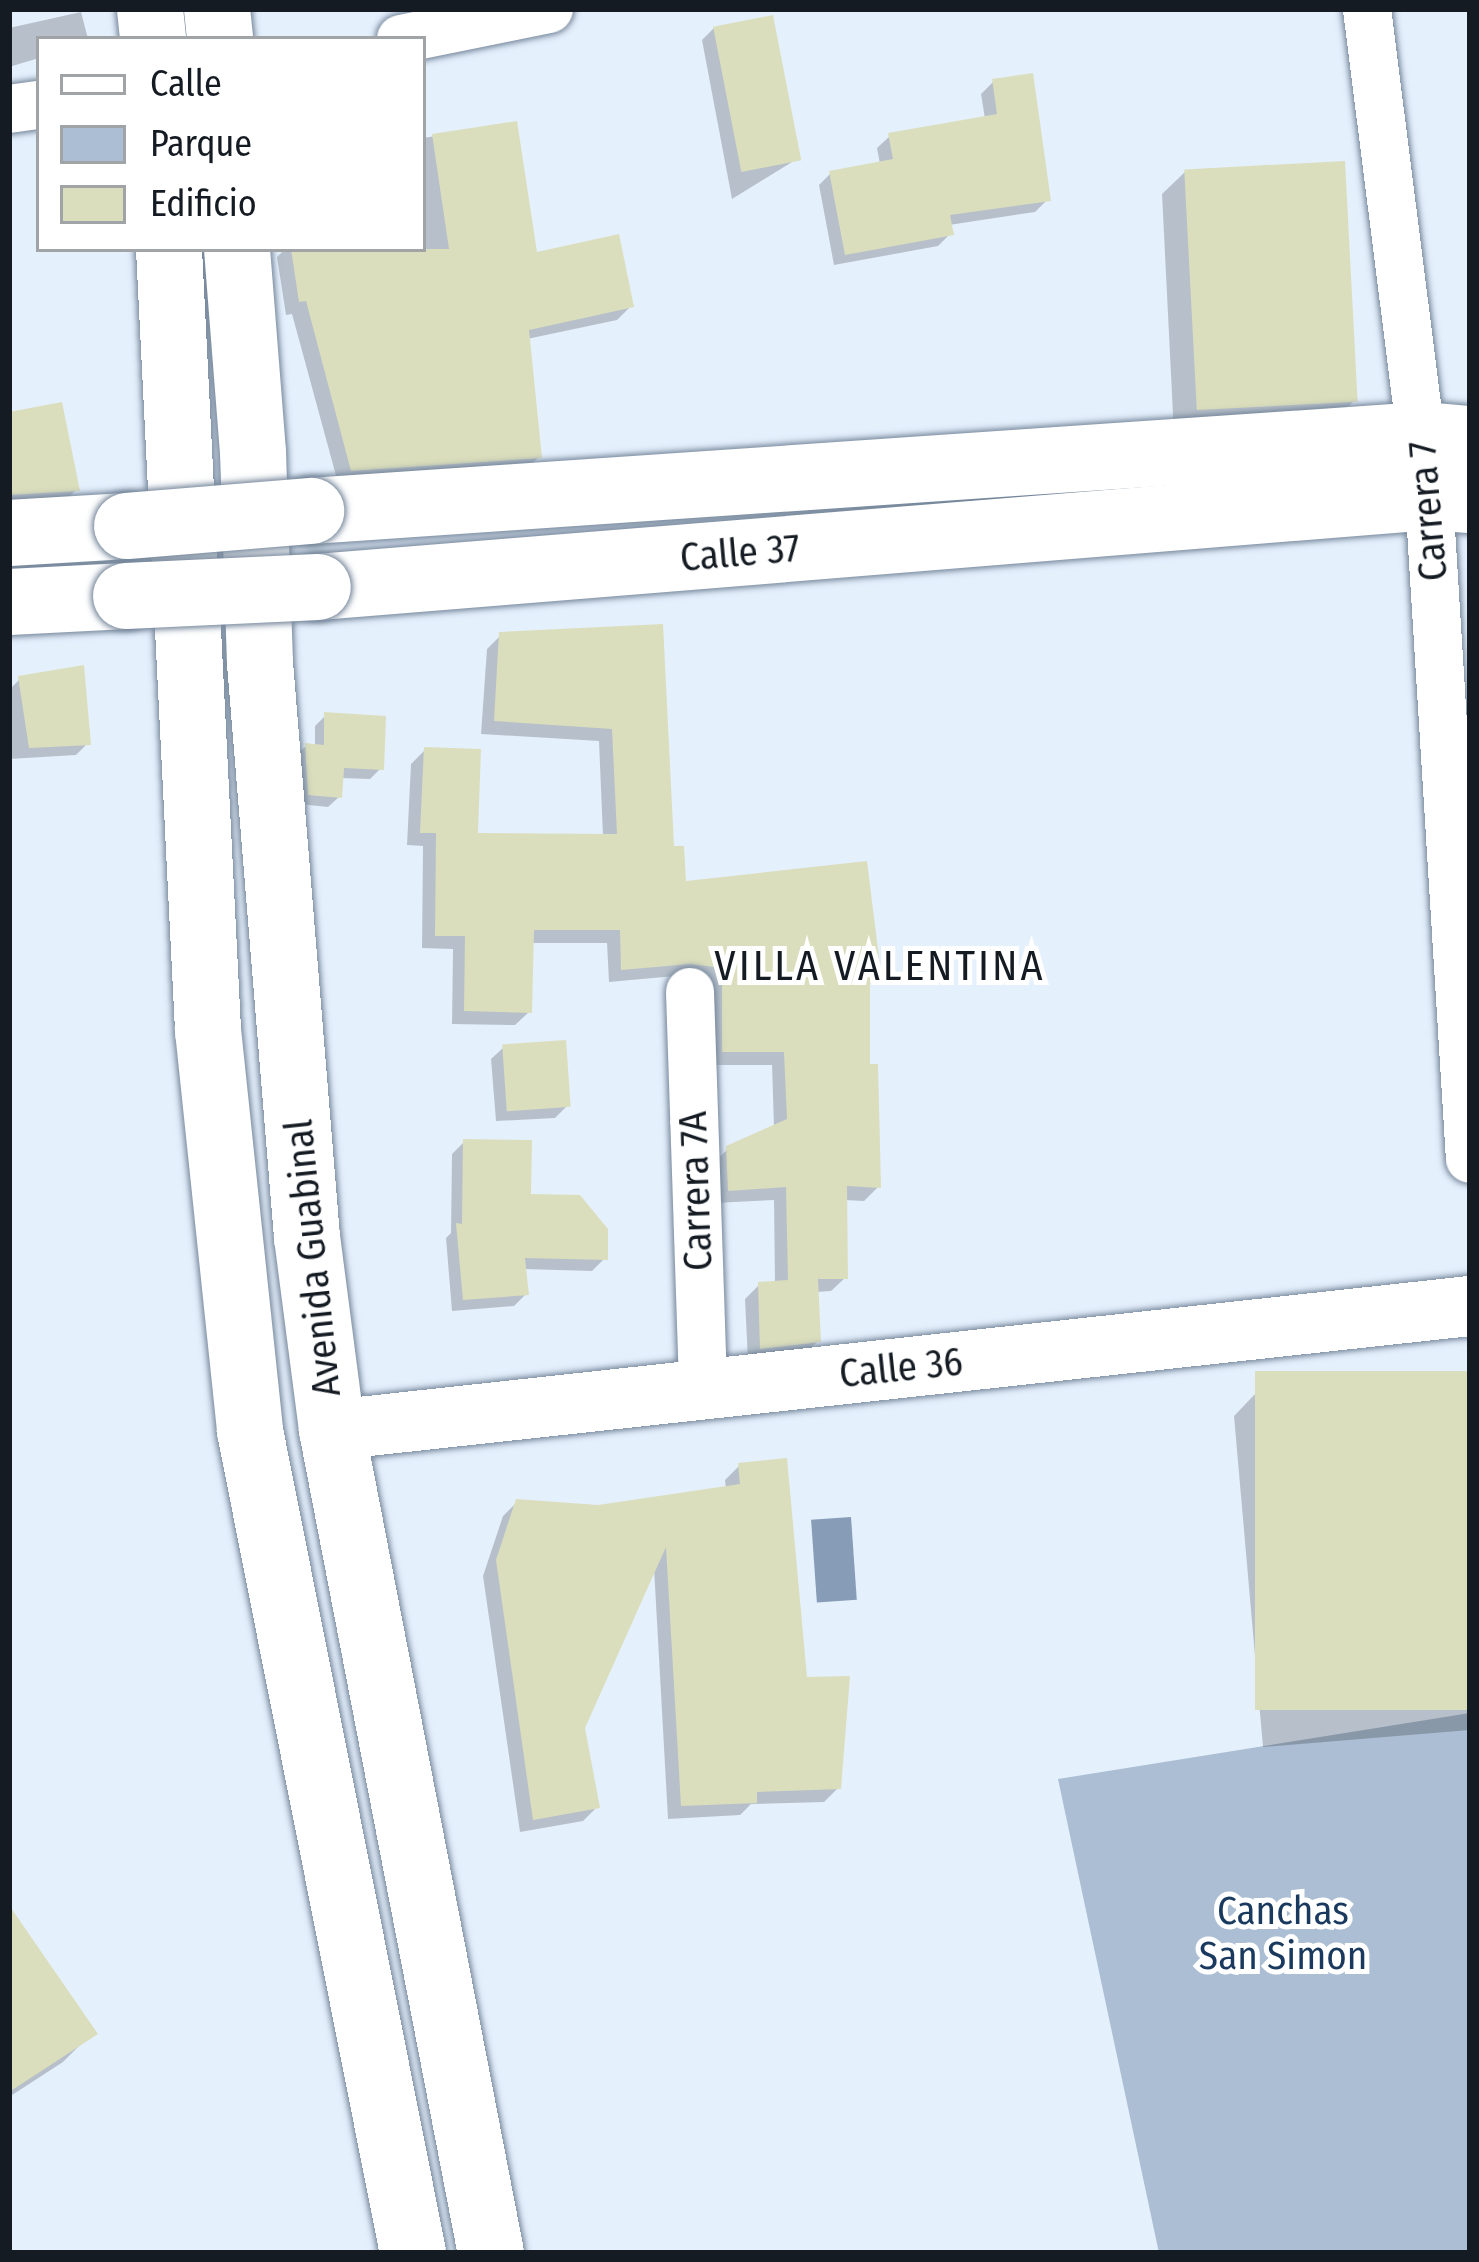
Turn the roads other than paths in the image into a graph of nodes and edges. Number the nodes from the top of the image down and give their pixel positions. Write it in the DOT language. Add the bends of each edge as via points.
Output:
graph roads {
  1 [pos="549,9"];
  2 [pos="1367,9"];
  3 [pos="416,36"];
  4 [pos="170,252"];
  5 [pos="237,252"];
  6 [pos="1448,468"];
  7 [pos="9,533"];
  8 [pos="9,602"];
  9 [pos="690,992"];
  10 [pos="1470,1159"];
  11 [pos="1470,1306"];
  12 [pos="703,1389"];
  13 [pos="332,1430"];
  14 [pos="413,2253"];
  15 [pos="491,2253"];
  1 -- 3 [label="street"];
  2 -- 6 [label="street, Carrera 7"];
  4 -- 14 [label="main road, Avenida Guabinal" via="208,1030 250,1431"];
  5 -- 13 [label="main road, Avenida Guabinal" via="260,663 307,1237"];
  6 -- 7 [label="main road, Calle 37, bridge" via="311,512"];
  6 -- 8 [label="main road, Calle 37, bridge" via="318,587"];
  6 -- 10 [label="street, Carrera 7"];
  9 -- 12 [label="street, Carrera 7A"];
  11 -- 12 [label="street, Calle 36"];
  12 -- 13 [label="street, Calle 36"];
  13 -- 15 [label="main road, Avenida Guabinal"];
}
